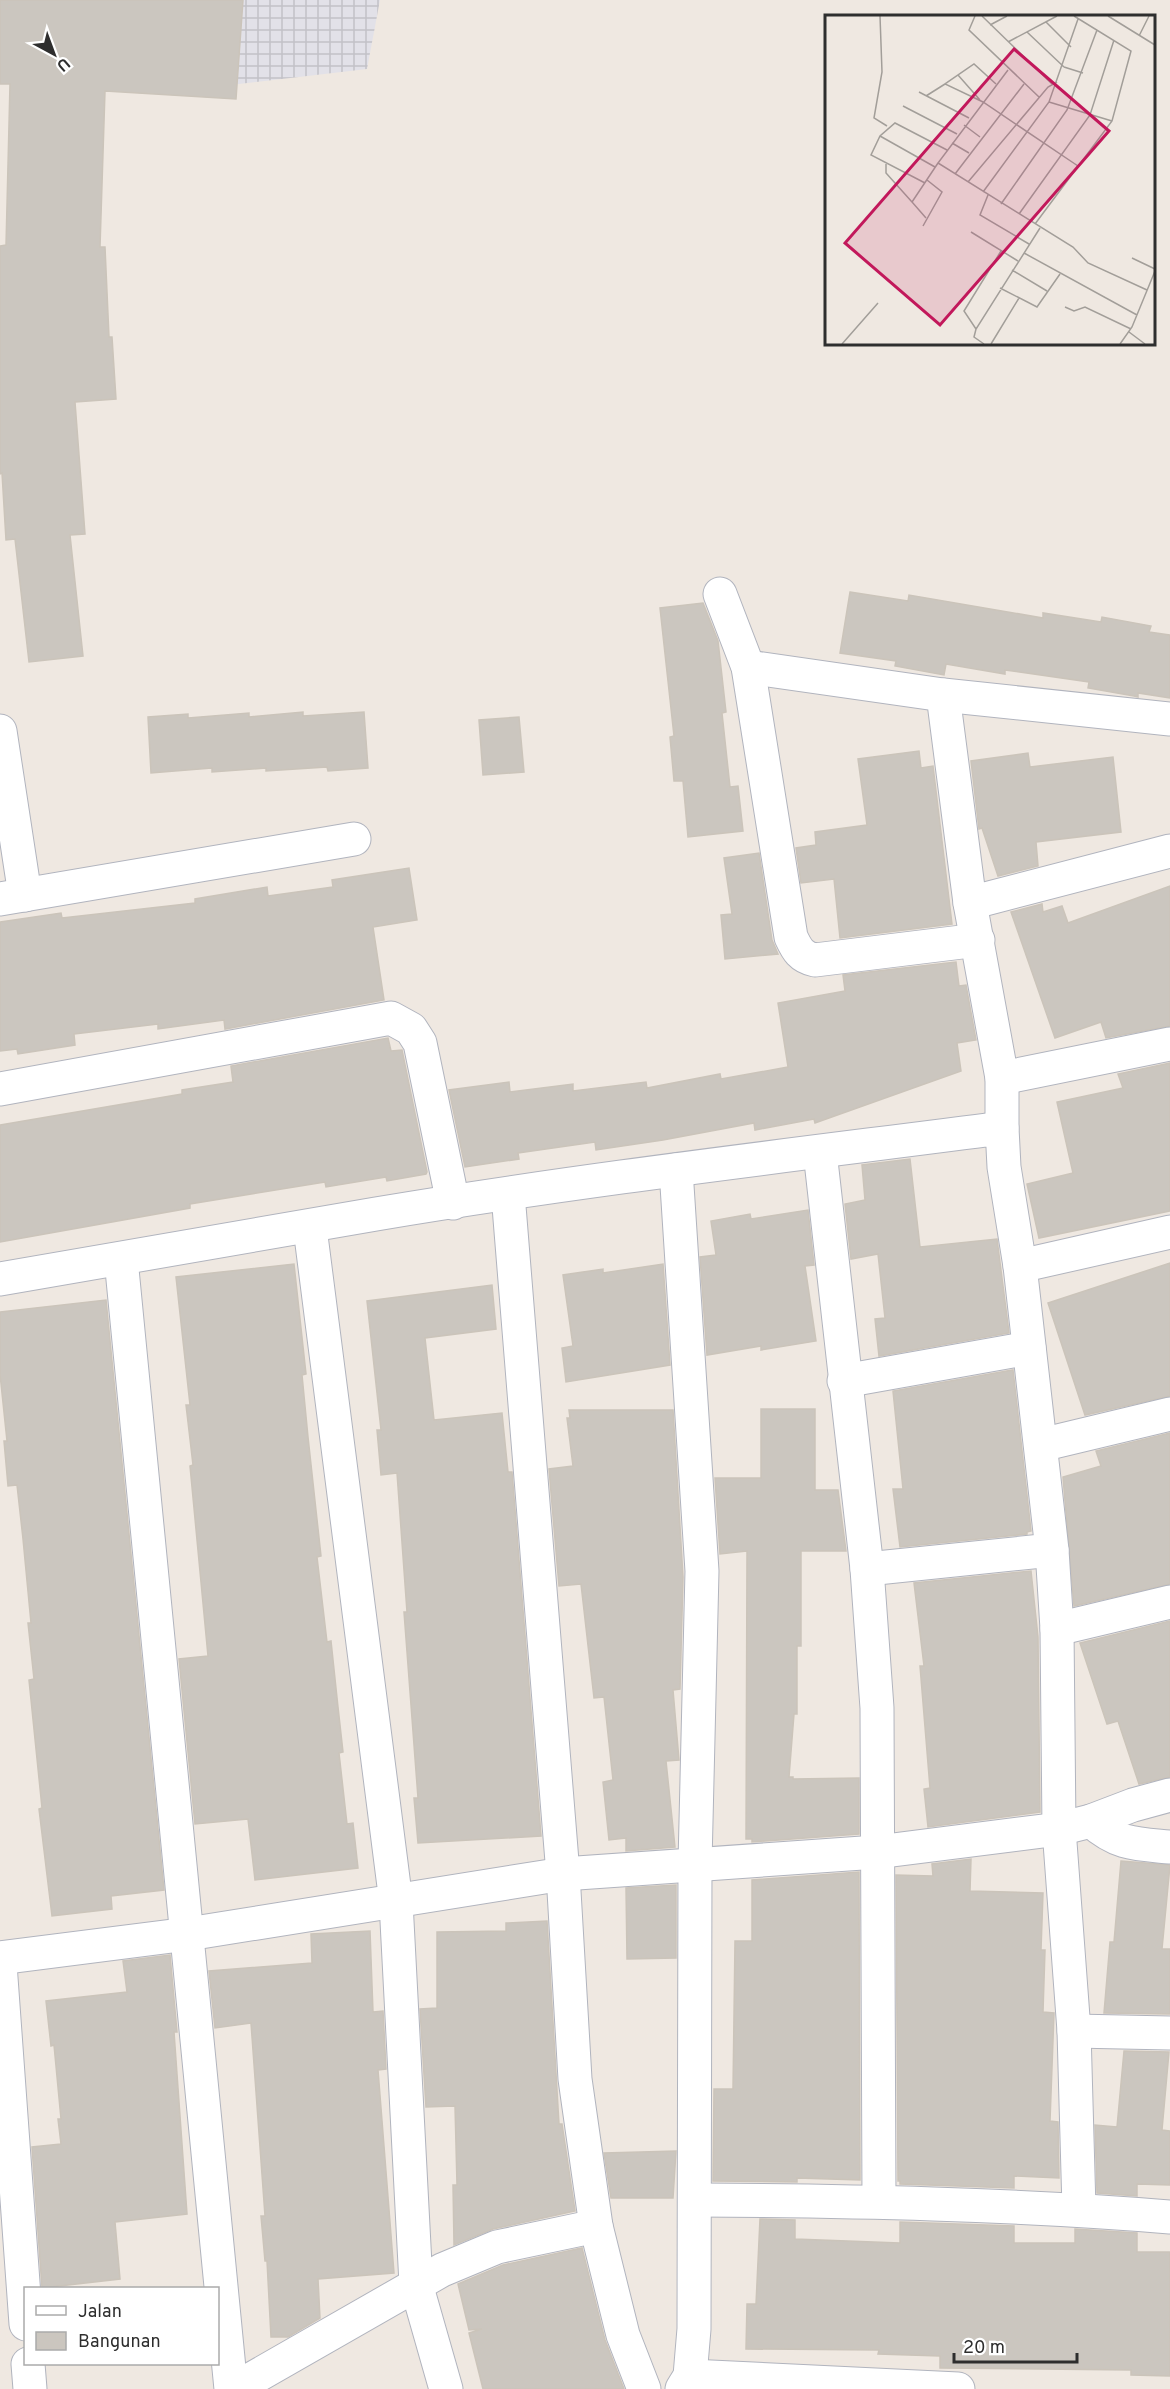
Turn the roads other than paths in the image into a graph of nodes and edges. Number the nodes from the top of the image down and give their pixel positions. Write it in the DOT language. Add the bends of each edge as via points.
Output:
graph roads {
  1 [pos="720,594"];
  2 [pos="748,667"];
  3 [pos="943,695"];
  4 [pos="1170,719"];
  5 [pos="0,731"];
  6 [pos="354,839"];
  7 [pos="1170,851"];
  8 [pos="12,897"];
  9 [pos="970,903"];
  10 [pos="978,940"];
  11 [pos="1170,1044"];
  12 [pos="1002,1078"];
  13 [pos="0,1089"];
  14 [pos="1002,1128"];
  15 [pos="820,1152"];
  16 [pos="676,1170"];
  17 [pos="508,1194"];
  18 [pos="453,1203"];
  19 [pos="310,1227"];
  20 [pos="1170,1232"];
  21 [pos="121,1259"];
  22 [pos="1020,1266"];
  23 [pos="0,1279"];
  24 [pos="1029,1348"];
  25 [pos="844,1381"];
  26 [pos="1170,1414"];
  27 [pos="1041,1445"];
  28 [pos="1052,1550"];
  29 [pos="867,1569"];
  30 [pos="1170,1602"];
  31 [pos="1057,1629"];
  32 [pos="1170,1795"];
  33 [pos="1091,1821"];
  34 [pos="1059,1829"];
  35 [pos="1170,1847"];
  36 [pos="877,1852"];
  37 [pos="695,1863"];
  38 [pos="563,1874"];
  39 [pos="396,1902"];
  40 [pos="188,1934"];
  41 [pos="0,1958"];
  42 [pos="0,1964"];
  43 [pos="1074,2031"];
  44 [pos="1170,2033"];
  45 [pos="696,2200"];
  46 [pos="879,2201"];
  47 [pos="1079,2210"];
  48 [pos="1170,2217"];
  49 [pos="596,2226"];
  50 [pos="416,2284"];
  51 [pos="24,2296"];
  52 [pos="28,2365"];
  53 [pos="686,2383"];
  54 [pos="30,2389"];
  55 [pos="232,2389"];
  56 [pos="446,2389"];
  57 [pos="644,2389"];
  58 [pos="958,2389"];
  1 -- 2 [label="street"];
  2 -- 3 [label="street"];
  2 -- 10 [label="street" via="796,949 815,960"];
  3 -- 4 [label="street"];
  3 -- 9 [label="street"];
  5 -- 8 [label="street"];
  6 -- 8 [label="street"];
  7 -- 9 [label="street"];
  9 -- 10 [label="street"];
  10 -- 12 [label="street"];
  11 -- 12 [label="street"];
  12 -- 14 [label="street"];
  13 -- 18 [label="street" via="391,1018 411,1029 420,1043"];
  14 -- 15 [label="street"];
  14 -- 22 [label="street" via="1004,1167"];
  15 -- 16 [label="street"];
  15 -- 25 [label="street"];
  16 -- 17 [label="street"];
  16 -- 37 [label="street" via="702,1571"];
  17 -- 18 [label="street"];
  17 -- 38 [label="street"];
  18 -- 19 [label="street"];
  19 -- 21 [label="street"];
  19 -- 39 [label="street"];
  20 -- 22 [label="street"];
  21 -- 23 [label="street"];
  21 -- 40 [label="street"];
  22 -- 24 [label="street"];
  24 -- 25 [label="street"];
  24 -- 27 [label="street"];
  25 -- 29 [label="street"];
  26 -- 27 [label="street"];
  27 -- 28 [label="street"];
  28 -- 29 [label="street"];
  28 -- 31 [label="street"];
  29 -- 36 [label="street" via="878,1708"];
  30 -- 31 [label="street"];
  31 -- 34 [label="street"];
  32 -- 33 [label="street"];
  33 -- 34 [label="street"];
  33 -- 35 [label="street" via="1106,1834 1131,1844"];
  34 -- 36 [label="street"];
  34 -- 43 [label="street"];
  36 -- 37 [label="street"];
  36 -- 46 [label="street"];
  37 -- 38 [label="street"];
  37 -- 45 [label="street"];
  38 -- 39 [label="street"];
  38 -- 49 [label="street" via="575,2079"];
  39 -- 40 [label="street"];
  39 -- 50 [label="street"];
  40 -- 41 [label="street"];
  40 -- 55 [label="street"];
  42 -- 51 [label="street"];
  43 -- 44 [label="street"];
  43 -- 47 [label="street"];
  45 -- 46 [label="street"];
  45 -- 53 [label="street" via="694,2329"];
  46 -- 47 [label="street"];
  47 -- 48 [label="street"];
  49 -- 50 [label="street" via="497,2247"];
  49 -- 57 [label="street" via="623,2335"];
  50 -- 55 [label="street"];
  50 -- 56 [label="street"];
  52 -- 54 [label="street"];
  53 -- 58 [label="street"];
}
